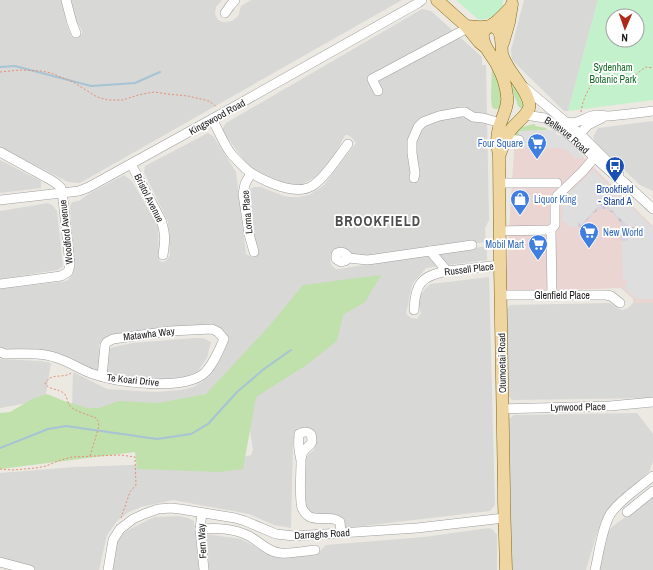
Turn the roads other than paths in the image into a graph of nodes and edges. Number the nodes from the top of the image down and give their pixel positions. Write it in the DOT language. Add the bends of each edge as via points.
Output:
graph roads {
  1 [pos="66,0"];
  2 [pos="236,0"];
  3 [pos="422,0"];
  4 [pos="437,0"];
  5 [pos="512,3"];
  6 [pos="225,13"];
  7 [pos="466,26"];
  8 [pos="490,26"];
  9 [pos="76,33"];
  10 [pos="502,46"];
  11 [pos="485,47"];
  12 [pos="521,84"];
  13 [pos="378,91"];
  14 [pos="508,98"];
  15 [pos="653,111"];
  16 [pos="524,115"];
  17 [pos="212,119"];
  18 [pos="501,123"];
  19 [pos="576,132"];
  20 [pos="506,139"];
  21 [pos="519,140"];
  22 [pos="348,144"];
  23 [pos="0,152"];
  24 [pos="500,155"];
  25 [pos="594,158"];
  26 [pos="131,164"];
  27 [pos="251,173"];
  28 [pos="414,178"];
  29 [pos="624,182"];
  30 [pos="500,183"];
  31 [pos="557,183"];
  32 [pos="62,193"];
  33 [pos="0,200"];
  34 [pos="653,209"];
  35 [pos="551,230"];
  36 [pos="500,231"];
  37 [pos="472,245"];
  38 [pos="254,252"];
  39 [pos="430,252"];
  40 [pos="163,255"];
  41 [pos="349,258"];
  42 [pos="500,265"];
  43 [pos="447,271"];
  44 [pos="0,284"];
  45 [pos="500,295"];
  46 [pos="552,295"];
  47 [pos="620,303"];
  48 [pos="414,310"];
  49 [pos="224,339"];
  50 [pos="0,352"];
  51 [pos="102,377"];
  52 [pos="650,402"];
  53 [pos="503,409"];
  54 [pos="653,412"];
  55 [pos="301,459"];
  56 [pos="653,476"];
  57 [pos="653,491"];
  58 [pos="627,512"];
  59 [pos="202,513"];
  60 [pos="504,518"];
  61 [pos="200,529"];
  62 [pos="341,533"];
  63 [pos="315,550"];
  64 [pos="0,562"];
  65 [pos="30,570"];
  66 [pos="108,570"];
  67 [pos="204,570"];
  68 [pos="506,570"];
  69 [pos="595,570"];
  1 -- 9 [label="street"];
  2 -- 6 [label="street"];
  3 -- 17 [label="street, Kingswood Road"];
  4 -- 7 [label="main road"];
  5 -- 8 [label="main road" via="497,22"];
  5 -- 10 [label="main road" via="510,22"];
  7 -- 8 [label="main road"];
  7 -- 11 [label="main road"];
  7 -- 13 [label="street" via="462,31 372,79"];
  8 -- 10 [label="main road" via="500,33"];
  8 -- 11 [label="main road" via="483,34"];
  10 -- 12 [label="main road" via="505,63"];
  11 -- 14 [label="main road" via="501,73"];
  12 -- 16 [label="main road" via="529,101 529,108"];
  12 -- 19 [label="street, Bellevue Road"];
  14 -- 16 [label="main road" via="514,110"];
  14 -- 18 [label="main road, Otumoetai Road"];
  15 -- 19 [label="street" via="607,116"];
  16 -- 19 [label="street, Bellevue Road" via="545,118 563,129"];
  16 -- 20 [label="main road, Otumoetai Road"];
  17 -- 26 [label="street, Kingswood Road"];
  17 -- 27 [label="street" via="232,154"];
  18 -- 24 [label="main road, Otumoetai Road" via="497,138"];
  18 -- 28 [label="street" via="473,117 465,112 439,116 423,122 412,141"];
  19 -- 25 [label="street, Bellevue Road"];
  19 -- 29 [label="street, Bellevue Road" via="617,171"];
  20 -- 21 [label="street"];
  20 -- 24 [label="main road, Otumoetai Road"];
  22 -- 27 [label="street" via="324,176 307,188 287,188"];
  23 -- 32 [label="street" via="51,180"];
  24 -- 30 [label="main road, Otumoetai Road"];
  25 -- 29 [label="street, Bellevue Road"];
  25 -- 35 [label="street" via="585,173 557,196 555,225"];
  26 -- 32 [label="street, Kingswood Road" via="83,190"];
  26 -- 40 [label="street, Bristol Avenue" via="162,220 165,239"];
  27 -- 38 [label="street, Lorna Place" via="243,194"];
  29 -- 34 [label="street, Bellevue Road"];
  30 -- 31 [label="street"];
  30 -- 36 [label="main road, Otumoetai Road"];
  32 -- 33 [label="street, Kingswood Road"];
  32 -- 44 [label="street, Woodford Avenue" via="70,259 68,272 56,277"];
  35 -- 36 [label="street"];
  35 -- 46 [label="street"];
  36 -- 42 [label="main road, Otumoetai Road"];
  37 -- 39 [label="street"];
  39 -- 41 [label="street" via="367,260"];
  39 -- 43 [label="street"];
  42 -- 43 [label="street, Russell Place"];
  42 -- 45 [label="main road, Otumoetai Road"];
  43 -- 48 [label="street, Russell Place" via="426,278 419,285"];
  45 -- 46 [label="street, Glenfield Place"];
  45 -- 53 [label="main road, Otumoetai Road"];
  46 -- 47 [label="street, Glenfield Place" via="606,295"];
  49 -- 51 [label="street, Te Koari Drive" via="207,371 193,379 158,384"];
  49 -- 51 [label="street, Matawha Way" via="212,329 170,331 113,339 105,345"];
  50 -- 51 [label="street, Te Koari Drive" via="47,355"];
  52 -- 53 [label="street, Lynwood Place" via="610,406"];
  52 -- 54 [label="street"];
  53 -- 60 [label="main road, Otumoetai Road"];
  55 -- 62 [label="street" via="302,509 305,514 314,518 338,520"];
  56 -- 69 [label="street" via="611,514 605,526"];
  57 -- 58 [label="street"];
  59 -- 61 [label="street, Fern Way"];
  59 -- 62 [label="street, Darraghs Road" via="236,518 284,536"];
  59 -- 66 [label="street, Darraghs Road" via="164,509 152,511 129,522 120,529 113,540"];
  60 -- 62 [label="street, Darraghs Road"];
  60 -- 68 [label="main road, Otumoetai Road"];
  61 -- 63 [label="street" via="217,528 241,532 280,554"];
  61 -- 67 [label="street, Fern Way"];
  64 -- 65 [label="street"];
}
